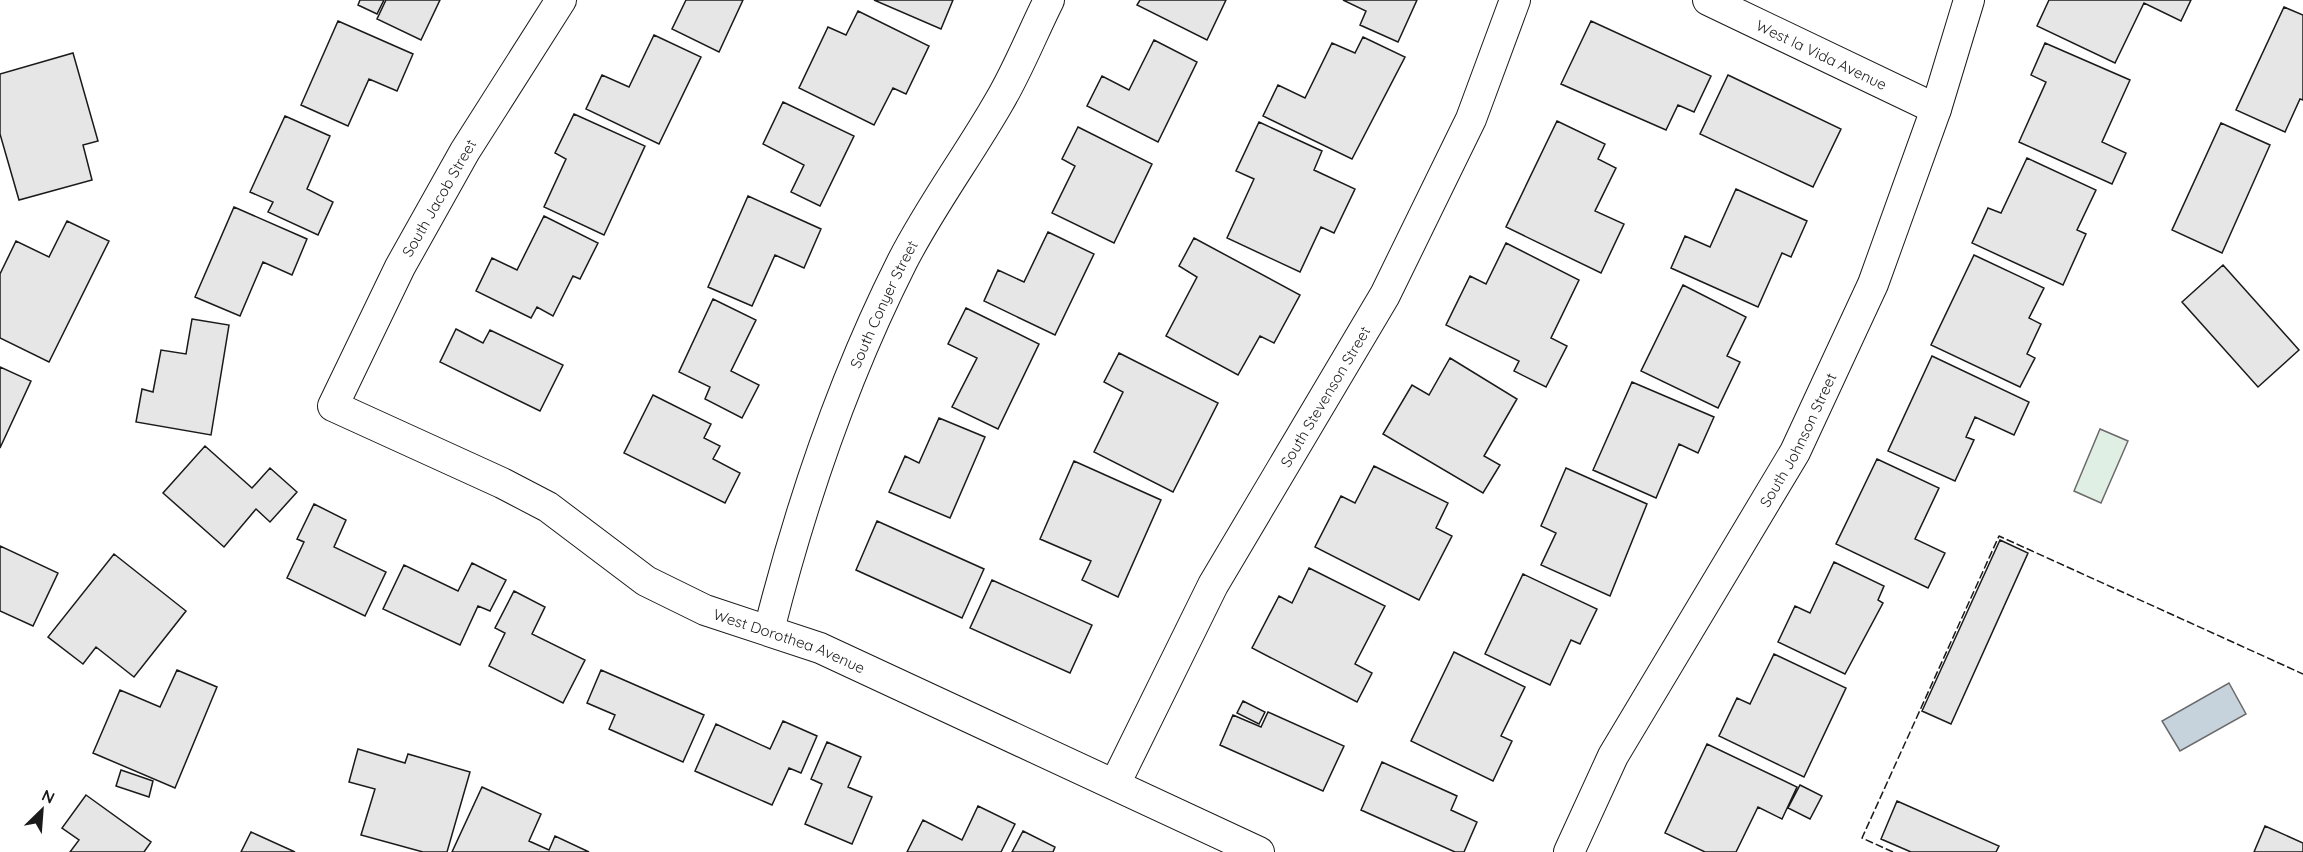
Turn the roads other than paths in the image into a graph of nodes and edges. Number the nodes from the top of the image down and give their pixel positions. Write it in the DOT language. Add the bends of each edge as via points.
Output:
graph roads {
  1 [pos="561,0"];
  2 [pos="1048,0"];
  3 [pos="1515,0"];
  4 [pos="1708,0"];
  5 [pos="1969,0"];
  6 [pos="1936,109"];
  7 [pos="333,406"];
  8 [pos="769,630"];
  9 [pos="1115,784"];
  10 [pos="1259,852"];
  11 [pos="1569,852"];
  1 -- 7 [label="street, South Jacob Street" via="465,151 400,267"];
  2 -- 8 [label="street, South Conyer Street" via="1000,101 903,259 867,333 837,407 785,567"];
  3 -- 9 [label="street, South Stevenson Street" via="1471,119 1385,295 1214,585"];
  4 -- 6 [label="street, West la Vida Avenue"];
  5 -- 6 [label="street, South Johnson Street"];
  6 -- 11 [label="street, South Johnson Street" via="1873,284 1795,452 1613,756"];
  7 -- 8 [label="street, West Dorothea Avenue" via="548,507 646,581 705,610"];
  8 -- 9 [label="street, West Dorothea Avenue" via="820,648"];
  9 -- 10 [label="street, West Dorothea Avenue"];
}
